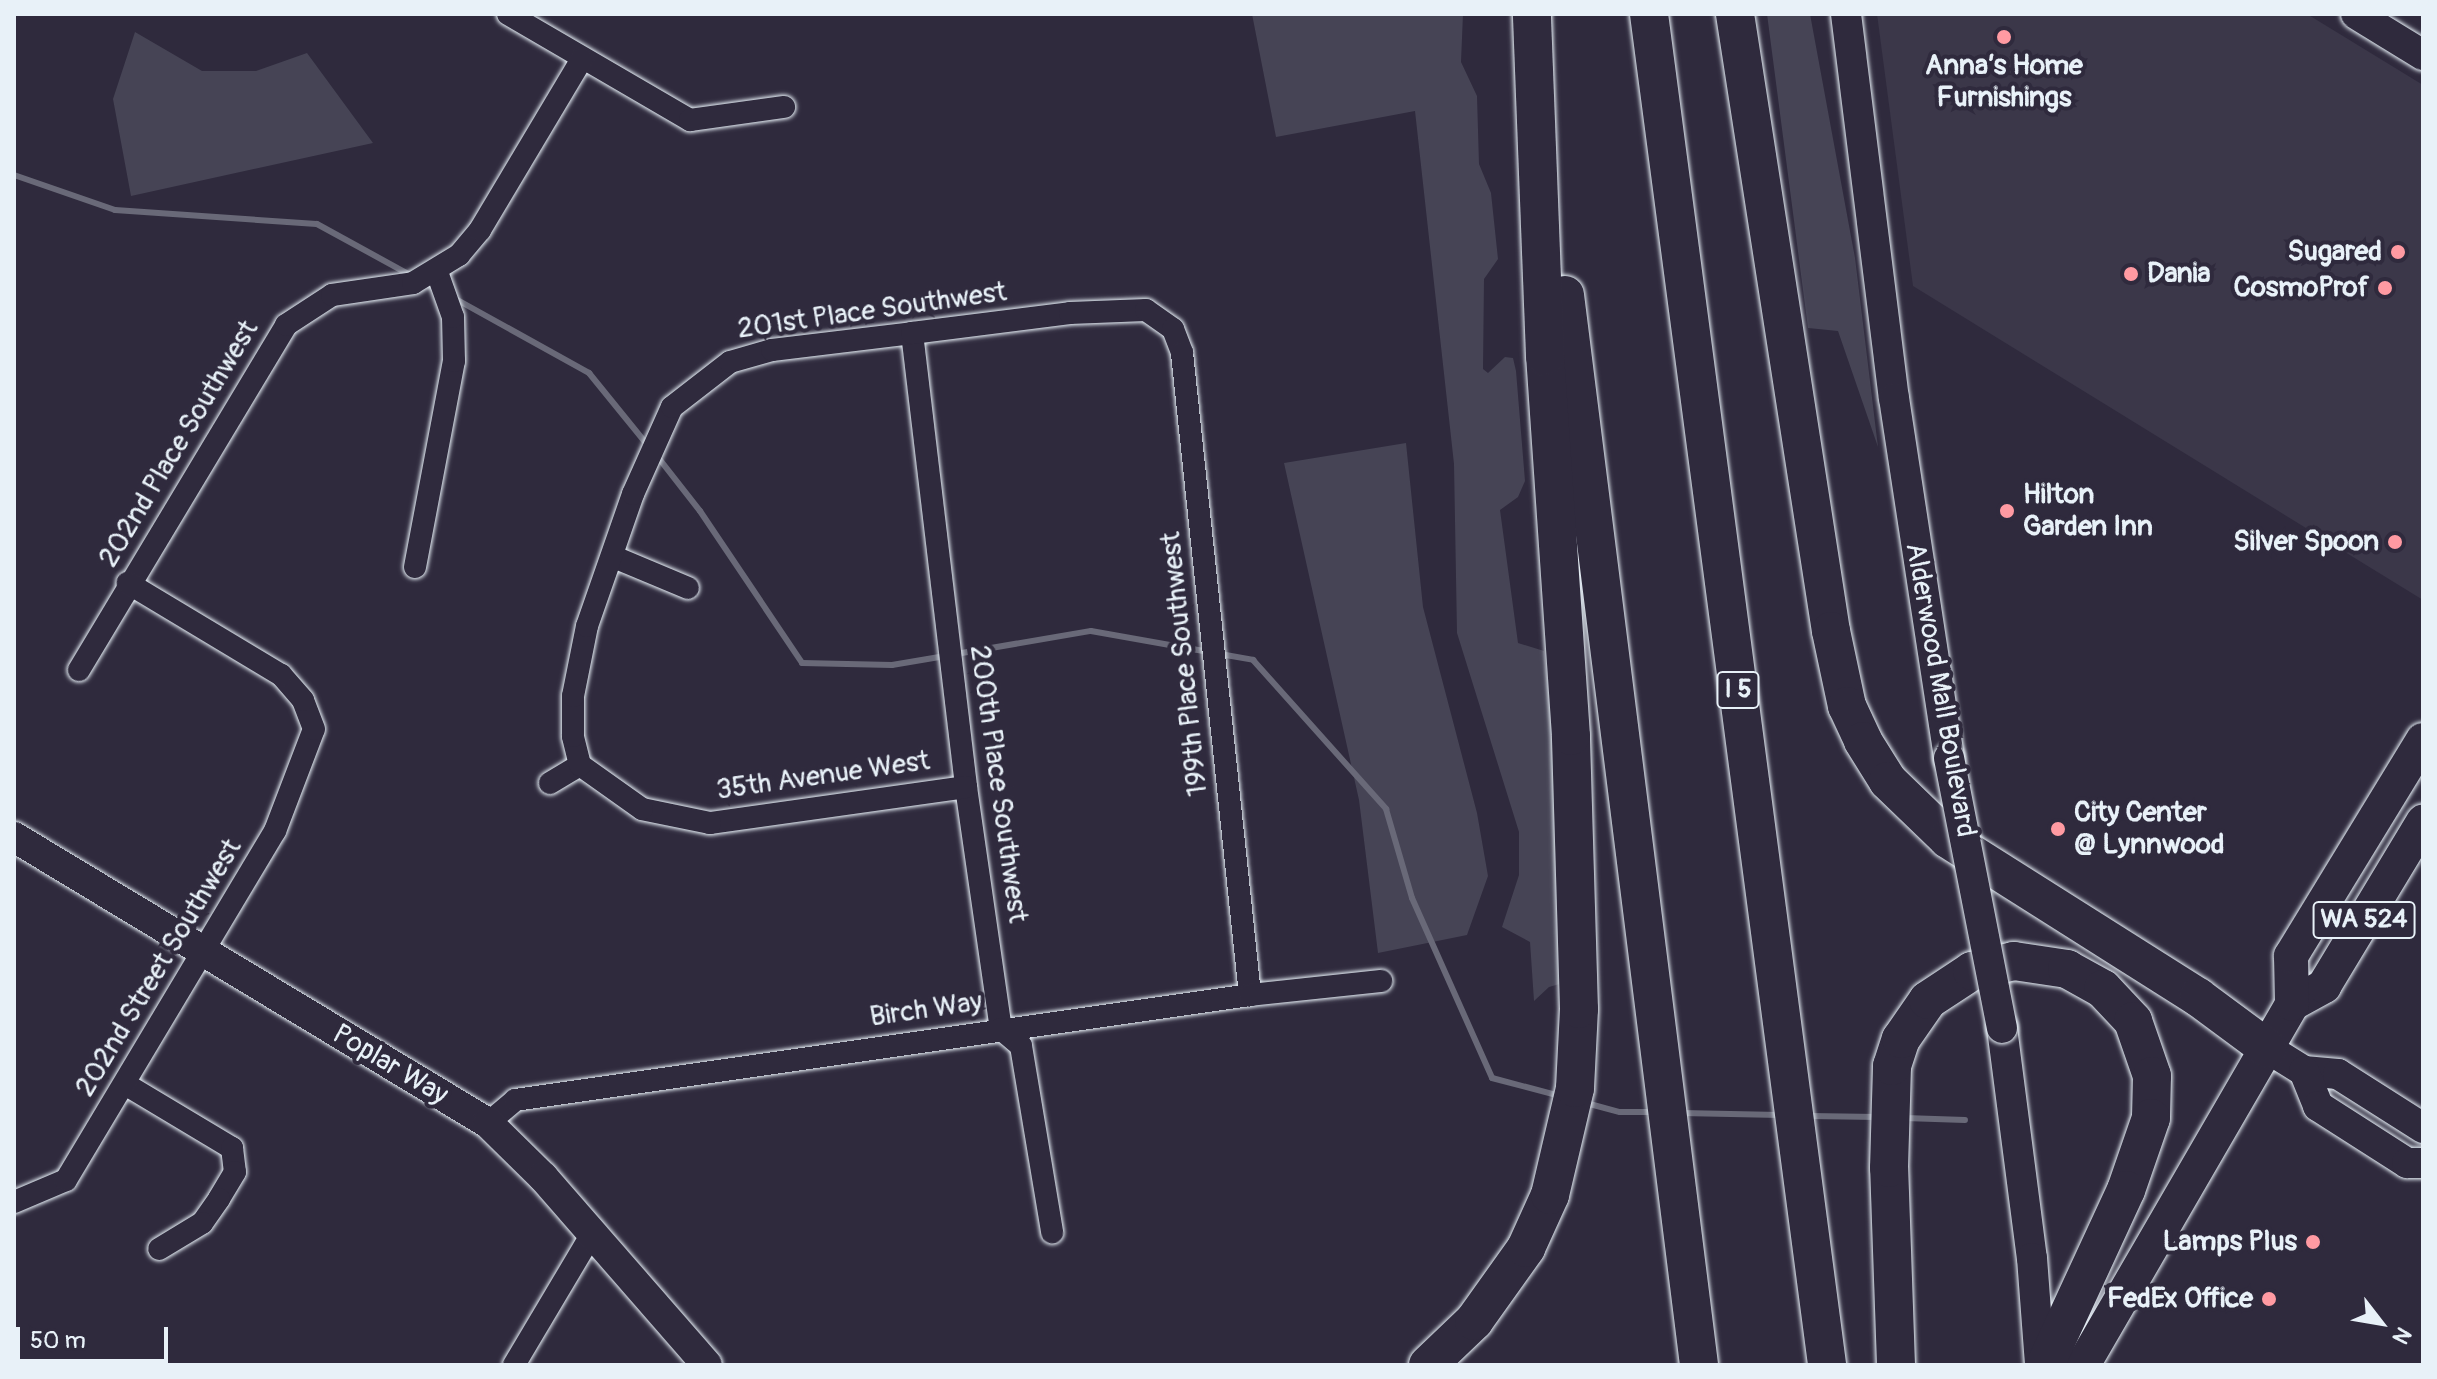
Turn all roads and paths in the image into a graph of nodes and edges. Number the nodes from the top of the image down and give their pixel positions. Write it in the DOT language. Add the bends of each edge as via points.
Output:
graph roads {
  1 [pos="508,14"];
  2 [pos="1531,14"];
  3 [pos="1649,14"];
  4 [pos="1735,14"];
  5 [pos="1846,14"];
  6 [pos="2356,14"];
  7 [pos="2423,55"];
  8 [pos="582,59"];
  9 [pos="1536,65"];
  10 [pos="784,107"];
  11 [pos="437,272"];
  12 [pos="1173,329"];
  13 [pos="912,333"];
  14 [pos="614,557"];
  15 [pos="415,567"];
  16 [pos="128,583"];
  17 [pos="688,588"];
  18 [pos="79,670"];
  19 [pos="2423,740"];
  20 [pos="580,765"];
  21 [pos="550,783"];
  22 [pos="966,787"];
  23 [pos="2423,822"];
  24 [pos="14,837"];
  25 [pos="204,954"];
  26 [pos="1381,981"];
  27 [pos="1250,995"];
  28 [pos="2292,1004"];
  29 [pos="1001,1029"];
  30 [pos="2267,1048"];
  31 [pos="2304,1071"];
  32 [pos="125,1084"];
  33 [pos="488,1123"];
  34 [pos="2423,1128"];
  35 [pos="2423,1163"];
  36 [pos="14,1202"];
  37 [pos="593,1232"];
  38 [pos="1052,1232"];
  39 [pos="159,1249"];
  40 [pos="514,1365"];
  41 [pos="707,1365"];
  42 [pos="1428,1365"];
  43 [pos="1699,1365"];
  44 [pos="1827,1365"];
  45 [pos="1896,1365"];
  46 [pos="2042,1365"];
  47 [pos="2083,1365"];
  1 -- 8 [label="street"];
  2 -- 9 [label="highway"];
  3 -- 44 [label="highway, I 5"];
  4 -- 30 [label="highway" via="1831,631 1847,706 1863,741 1888,781 1948,839 2198,997"];
  5 -- 46 [label="main road, Alderwood Mall Boulevard, bridge" via="1894,398 1949,758 2002,1028"];
  6 -- 7 [label="main road"];
  8 -- 10 [label="street" via="690,120"];
  8 -- 11 [label="street, 202nd Place Southwest" via="480,230"];
  9 -- 42 [label="highway" via="1545,356 1571,751 1579,1009 1575,1088 1550,1195 1526,1248 1474,1321"];
  9 -- 43 [label="highway"];
  11 -- 15 [label="street" via="453,317 454,361"];
  11 -- 16 [label="street, 202nd Place Southwest" via="413,283 332,295 286,325"];
  12 -- 13 [label="street, 201st Place Southwest" via="1146,310 1070,313"];
  12 -- 27 [label="street, 199th Place Southwest" via="1182,353"];
  13 -- 14 [label="street, 201st Place Southwest" via="772,350 730,362 693,387 672,407 655,437"];
  13 -- 22 [label="street, 200th Place Southwest"];
  14 -- 17 [label="street"];
  14 -- 20 [label="street, 201st Place Southwest" via="587,626 573,696 573,736"];
  16 -- 18 [label="street, 202nd Place Southwest"];
  16 -- 25 [label="street, 202nd Street Southwest" via="281,675 303,700 314,729 275,831"];
  19 -- 28 [label="main road, WA 524" via="2291,956"];
  20 -- 21 [label="street"];
  20 -- 22 [label="street, 35th Avenue West" via="642,809 710,823"];
  22 -- 29 [label="street, 200th Place Southwest"];
  23 -- 28 [label="main road, WA 524" via="2324,986"];
  24 -- 25 [label="main road, Poplar Way"];
  25 -- 32 [label="street, 202nd Street Southwest"];
  25 -- 33 [label="main road, Poplar Way"];
  26 -- 27 [label="street, Birch Way"];
  27 -- 29 [label="street, Birch Way"];
  28 -- 30 [label="main road, WA 524"];
  29 -- 33 [label="street, Birch Way" via="515,1100"];
  29 -- 38 [label="street, 200th Place Southwest" via="1021,1046"];
  30 -- 31 [label="main road"];
  30 -- 47 [label="main road, WA 524"];
  31 -- 34 [label="main road" via="2338,1074"];
  31 -- 35 [label="main road" via="2318,1106 2407,1163"];
  32 -- 36 [label="street, 202nd Street Southwest" via="66,1180"];
  32 -- 39 [label="street" via="232,1148 235,1172 202,1223"];
  33 -- 37 [label="main road, Poplar Way"];
  37 -- 40 [label="street"];
  37 -- 41 [label="main road, Poplar Way"];
  45 -- 46 [label="highway" via="1889,1168 1892,1066 1901,1039 1928,1000 1972,971 2014,961 2067,969 2103,989 2133,1021 2152,1076 2151,1118 2126,1190"];
}
